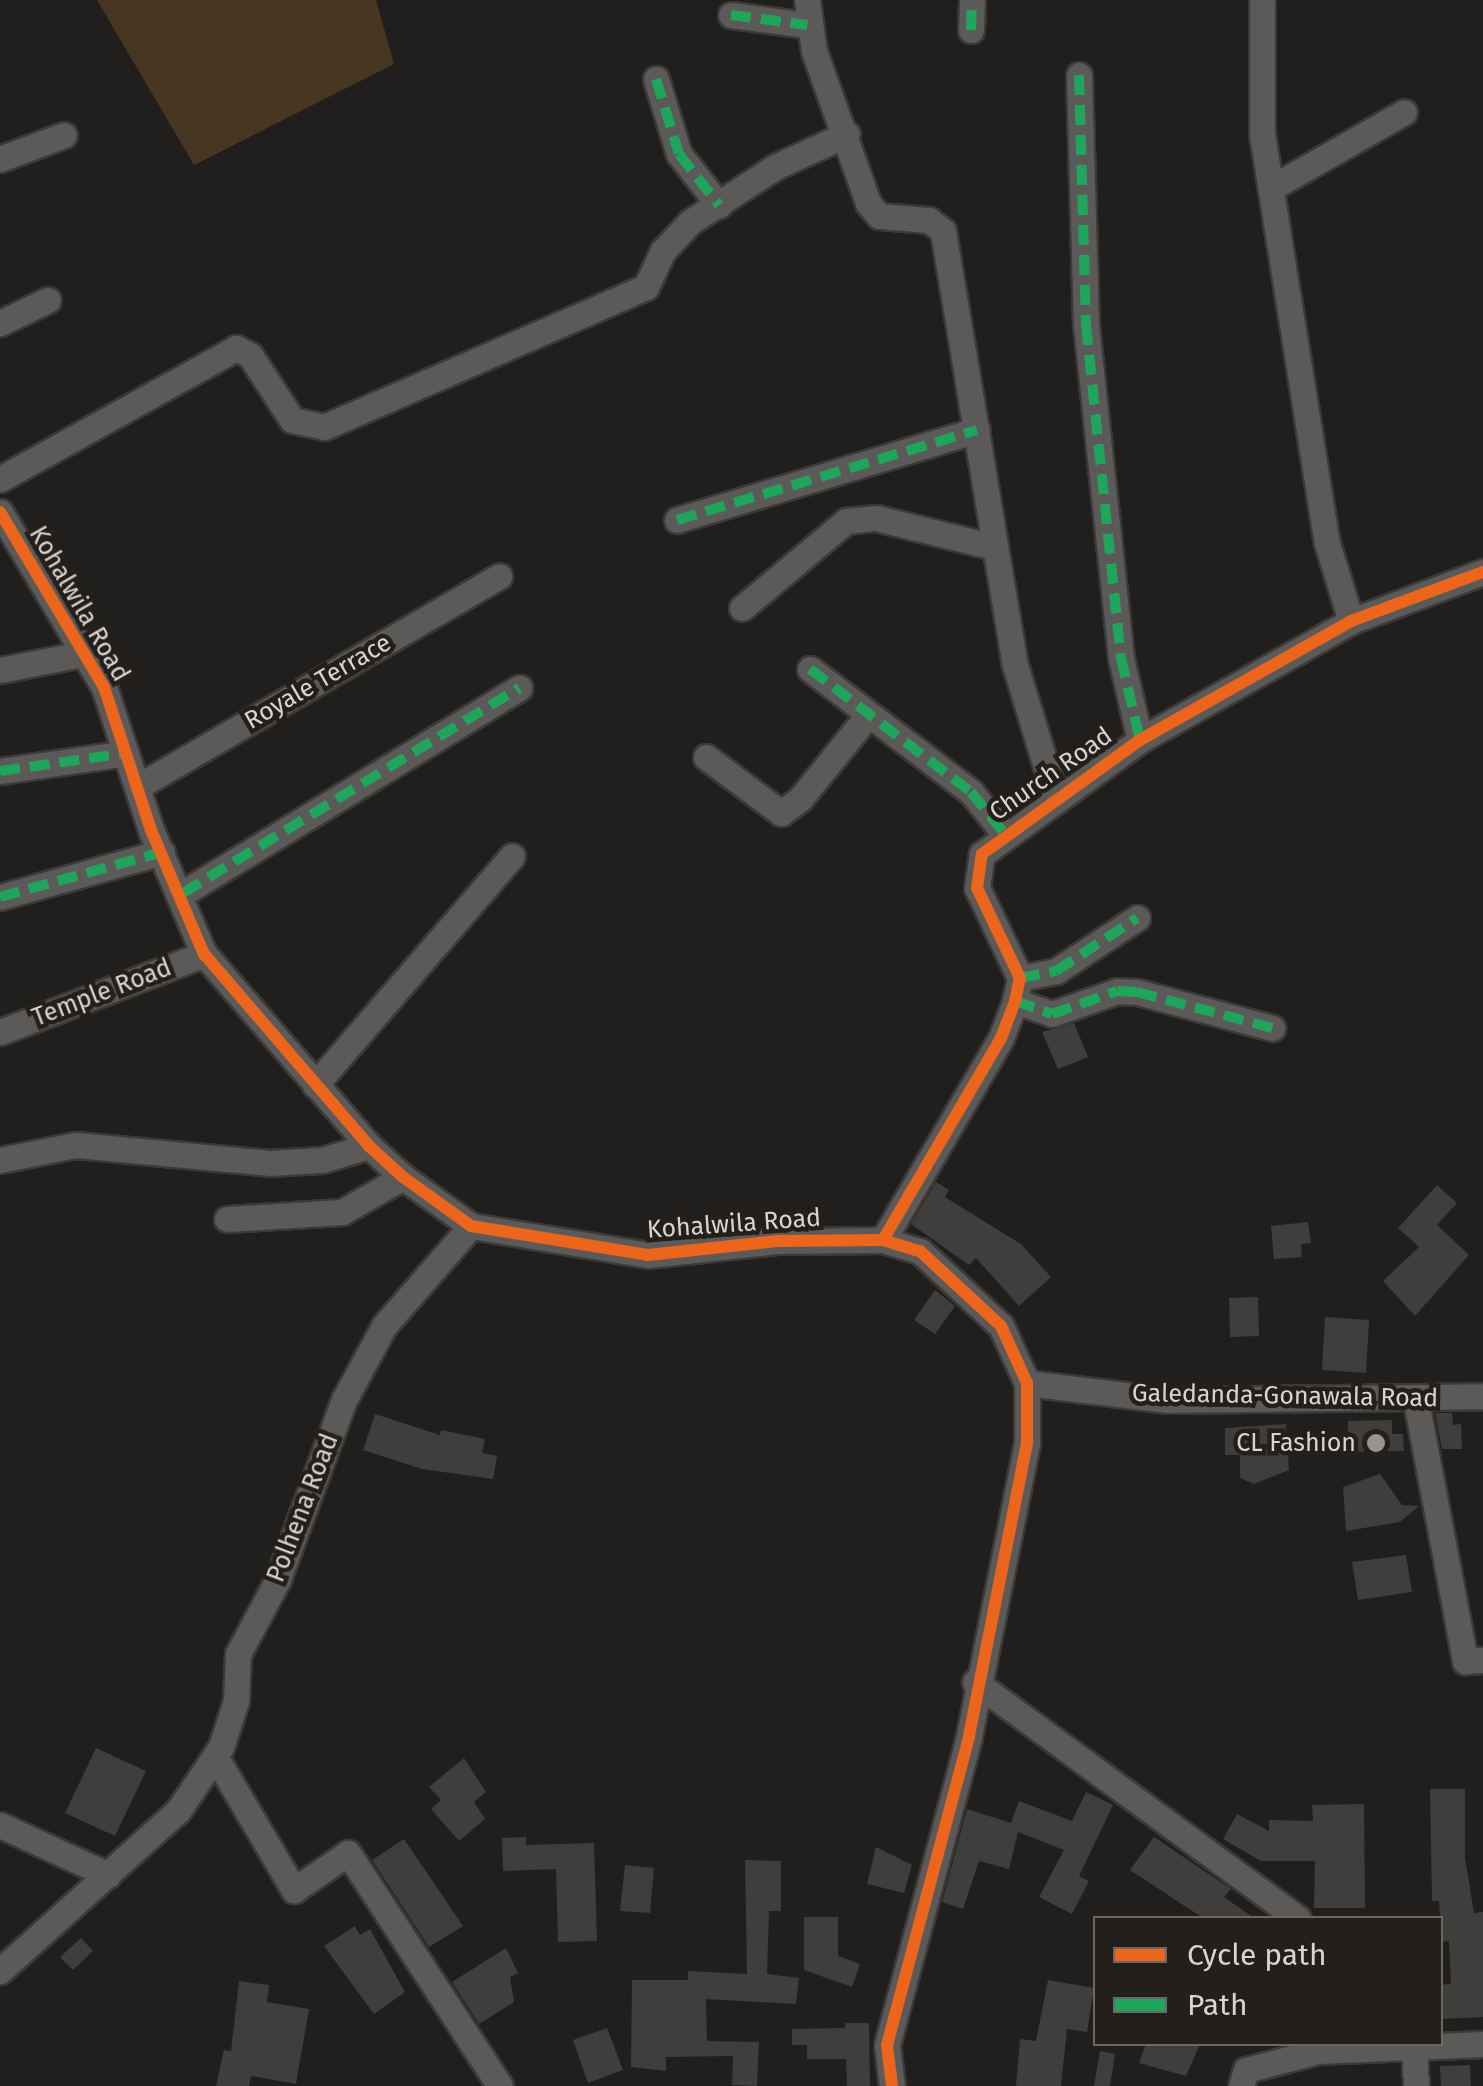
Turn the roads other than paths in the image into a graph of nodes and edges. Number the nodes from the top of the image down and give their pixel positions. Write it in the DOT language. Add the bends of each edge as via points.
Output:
graph roads {
  1 [pos="972,0"];
  2 [pos="1266,2"];
  3 [pos="807,12"];
  4 [pos="730,15"];
  5 [pos="971,30"];
  6 [pos="1079,75"];
  7 [pos="656,80"];
  8 [pos="1404,112"];
  9 [pos="64,134"];
  10 [pos="846,134"];
  11 [pos="0,159"];
  12 [pos="1271,188"];
  13 [pos="719,205"];
  14 [pos="48,300"];
  15 [pos="0,323"];
  16 [pos="977,430"];
  17 [pos="0,479"];
  18 [pos="0,512"];
  19 [pos="677,520"];
  20 [pos="994,547"];
  21 [pos="1483,572"];
  22 [pos="500,576"];
  23 [pos="742,608"];
  24 [pos="1351,622"];
  25 [pos="87,653"];
  26 [pos="810,669"];
  27 [pos="0,670"];
  28 [pos="519,688"];
  29 [pos="868,715"];
  30 [pos="1140,740"];
  31 [pos="126,753"];
  32 [pos="706,757"];
  33 [pos="0,772"];
  34 [pos="137,788"];
  35 [pos="1056,796"];
  36 [pos="1004,833"];
  37 [pos="162,852"];
  38 [pos="512,856"];
  39 [pos="183,894"];
  40 [pos="0,897"];
  41 [pos="1137,918"];
  42 [pos="204,954"];
  43 [pos="1018,990"];
  44 [pos="1272,1028"];
  45 [pos="0,1032"];
  46 [pos="315,1085"];
  47 [pos="368,1146"];
  48 [pos="0,1160"];
  49 [pos="403,1176"];
  50 [pos="226,1219"];
  51 [pos="472,1226"];
  52 [pos="883,1240"];
  53 [pos="1027,1383"];
  54 [pos="1483,1396"];
  55 [pos="1416,1401"];
  56 [pos="1483,1660"];
  57 [pos="975,1682"];
  58 [pos="215,1756"];
  59 [pos="0,1825"];
  60 [pos="108,1875"];
  61 [pos="1295,1916"];
  62 [pos="0,1971"];
  63 [pos="1443,2044"];
  64 [pos="1483,2044"];
  65 [pos="1387,2046"];
  66 [pos="1414,2046"];
  67 [pos="500,2086"];
  68 [pos="892,2086"];
  69 [pos="1241,2086"];
  70 [pos="1416,2086"];
  1 -- 5 [label="street"];
  2 -- 12 [label="street" via="1262,134"];
  3 -- 4 [label="street"];
  3 -- 10 [label="street"];
  6 -- 30 [label="street" via="1086,325 1122,658"];
  7 -- 13 [label="street" via="679,154"];
  8 -- 12 [label="street"];
  9 -- 11 [label="street"];
  10 -- 13 [label="street" via="774,167"];
  10 -- 16 [label="street" via="868,203 879,216 929,220 943,230"];
  12 -- 24 [label="street" via="1327,543"];
  13 -- 17 [label="street" via="677,234 646,288 324,426 292,420 250,356 236,348"];
  14 -- 15 [label="street"];
  16 -- 19 [label="street"];
  16 -- 20 [label="street"];
  18 -- 25 [label="street, Kohalwila Road"];
  20 -- 23 [label="street" via="876,518 846,522"];
  20 -- 35 [label="street" via="1014,662"];
  21 -- 24 [label="street, Church Road"];
  22 -- 34 [label="street, Royale Terrace"];
  24 -- 30 [label="street, Church Road"];
  25 -- 27 [label="street"];
  25 -- 31 [label="street, Kohalwila Road"];
  26 -- 29 [label="street"];
  28 -- 39 [label="street"];
  29 -- 32 [label="street" via="781,813"];
  29 -- 36 [label="street" via="971,792"];
  30 -- 35 [label="street, Church Road"];
  31 -- 33 [label="street"];
  31 -- 34 [label="street, Kohalwila Road"];
  34 -- 37 [label="street, Kohalwila Road"];
  35 -- 36 [label="street, Church Road"];
  36 -- 43 [label="street, Church Road" via="976,868"];
  37 -- 39 [label="street, Kohalwila Road"];
  37 -- 40 [label="street"];
  38 -- 46 [label="street"];
  39 -- 42 [label="street, Kohalwila Road"];
  41 -- 43 [label="street"];
  42 -- 45 [label="street, Temple Road"];
  42 -- 46 [label="street, Kohalwila Road"];
  43 -- 44 [label="street" via="1052,1014 1117,991 1137,992"];
  43 -- 52 [label="street" via="1001,1038"];
  46 -- 47 [label="street, Kohalwila Road"];
  47 -- 48 [label="street" via="322,1160 269,1163 76,1145"];
  47 -- 49 [label="street, Kohalwila Road"];
  49 -- 50 [label="street" via="342,1212"];
  49 -- 51 [label="street, Kohalwila Road"];
  51 -- 52 [label="street, Kohalwila Road" via="648,1255 777,1241"];
  51 -- 58 [label="street, Polhena Road" via="384,1326 344,1400 278,1579 238,1654 236,1701"];
  52 -- 53 [label="street, Kohalwila Road" via="920,1251 1001,1326"];
  53 -- 55 [label="street, Galedanda-Gonawala Road" via="1168,1400"];
  53 -- 57 [label="street, Kohalwila Road" via="1026,1443"];
  54 -- 55 [label="street, Galedanda-Gonawala Road"];
  55 -- 56 [label="street" via="1465,1661"];
  57 -- 61 [label="street"];
  57 -- 68 [label="street, Kohalwila Road" via="969,1737 886,2044"];
  58 -- 60 [label="street, Polhena Road" via="178,1811"];
  58 -- 67 [label="street" via="294,1890 348,1853"];
  59 -- 60 [label="street"];
  60 -- 62 [label="street, Polhena Road"];
  63 -- 64 [label="street"];
  65 -- 69 [label="street" via="1318,2051 1246,2070"];
  66 -- 70 [label="street"];
}
